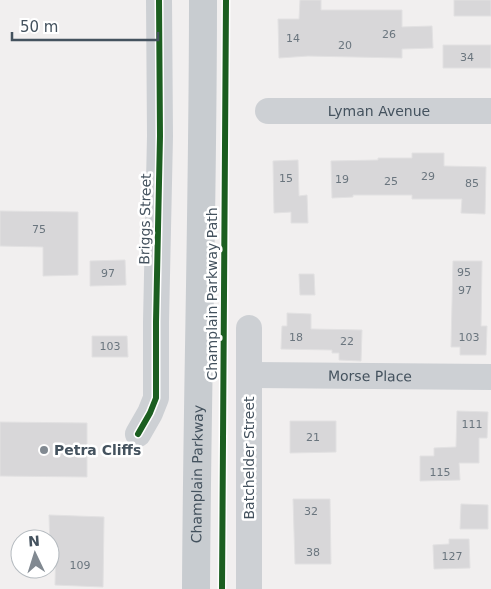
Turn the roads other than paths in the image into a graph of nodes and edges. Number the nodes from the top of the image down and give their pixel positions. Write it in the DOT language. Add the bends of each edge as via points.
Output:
graph roads {
  1 [pos="159,0"];
  2 [pos="203,0"];
  3 [pos="268,111"];
  4 [pos="491,111"];
  5 [pos="249,328"];
  6 [pos="250,375"];
  7 [pos="491,377"];
  8 [pos="138,434"];
  9 [pos="196,589"];
  10 [pos="249,589"];
  1 -- 8 [label="street, Briggs Street" via="156,398"];
  2 -- 9 [label="main road, Champlain Parkway"];
  3 -- 4 [label="street, Lyman Avenue"];
  5 -- 6 [label="street, Batchelder Street"];
  6 -- 7 [label="street, Morse Place"];
  6 -- 10 [label="street, Batchelder Street"];
}
